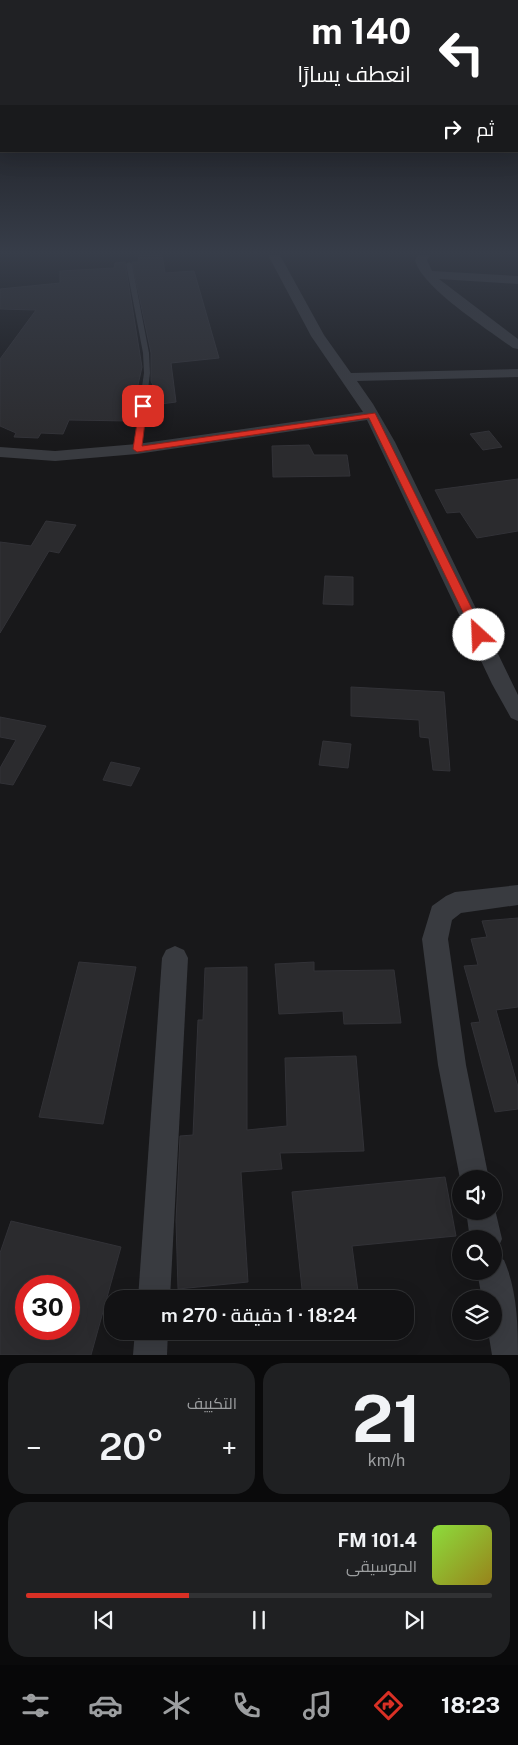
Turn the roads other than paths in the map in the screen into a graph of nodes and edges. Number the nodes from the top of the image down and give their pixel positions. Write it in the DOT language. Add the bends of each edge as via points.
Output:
graph roads {
  1 [pos="139,318"];
  2 [pos="307,318"];
  3 [pos="482,318"];
  4 [pos="518,345"];
  5 [pos="518,373"];
  6 [pos="348,377"];
  7 [pos="369,409"];
  8 [pos="0,441"];
  9 [pos="138,444"];
  10 [pos="0,452"];
  11 [pos="518,713"];
  12 [pos="518,895"];
  13 [pos="175,958"];
  14 [pos="472,1170"];
  15 [pos="495,1280"];
  16 [pos="155,1290"];
  17 [pos="151,1340"];
  18 [pos="150,1355"];
  19 [pos="509,1355"];
  1 -- 9 [label="lane" via="147,373"];
  2 -- 6 [label="street"];
  3 -- 4 [label="street"];
  5 -- 6 [label="street"];
  6 -- 7 [label="street"];
  7 -- 9 [label="street"];
  7 -- 11 [label="street"];
  8 -- 9 [label="street" via="30,446"];
  9 -- 10 [label="street" via="55,456"];
  12 -- 14 [label="street" via="455,903 441,914 435,939 452,1065"];
  13 -- 16 [label="street"];
  15 -- 19 [label="street"];
  17 -- 18 [label="street"];
}
